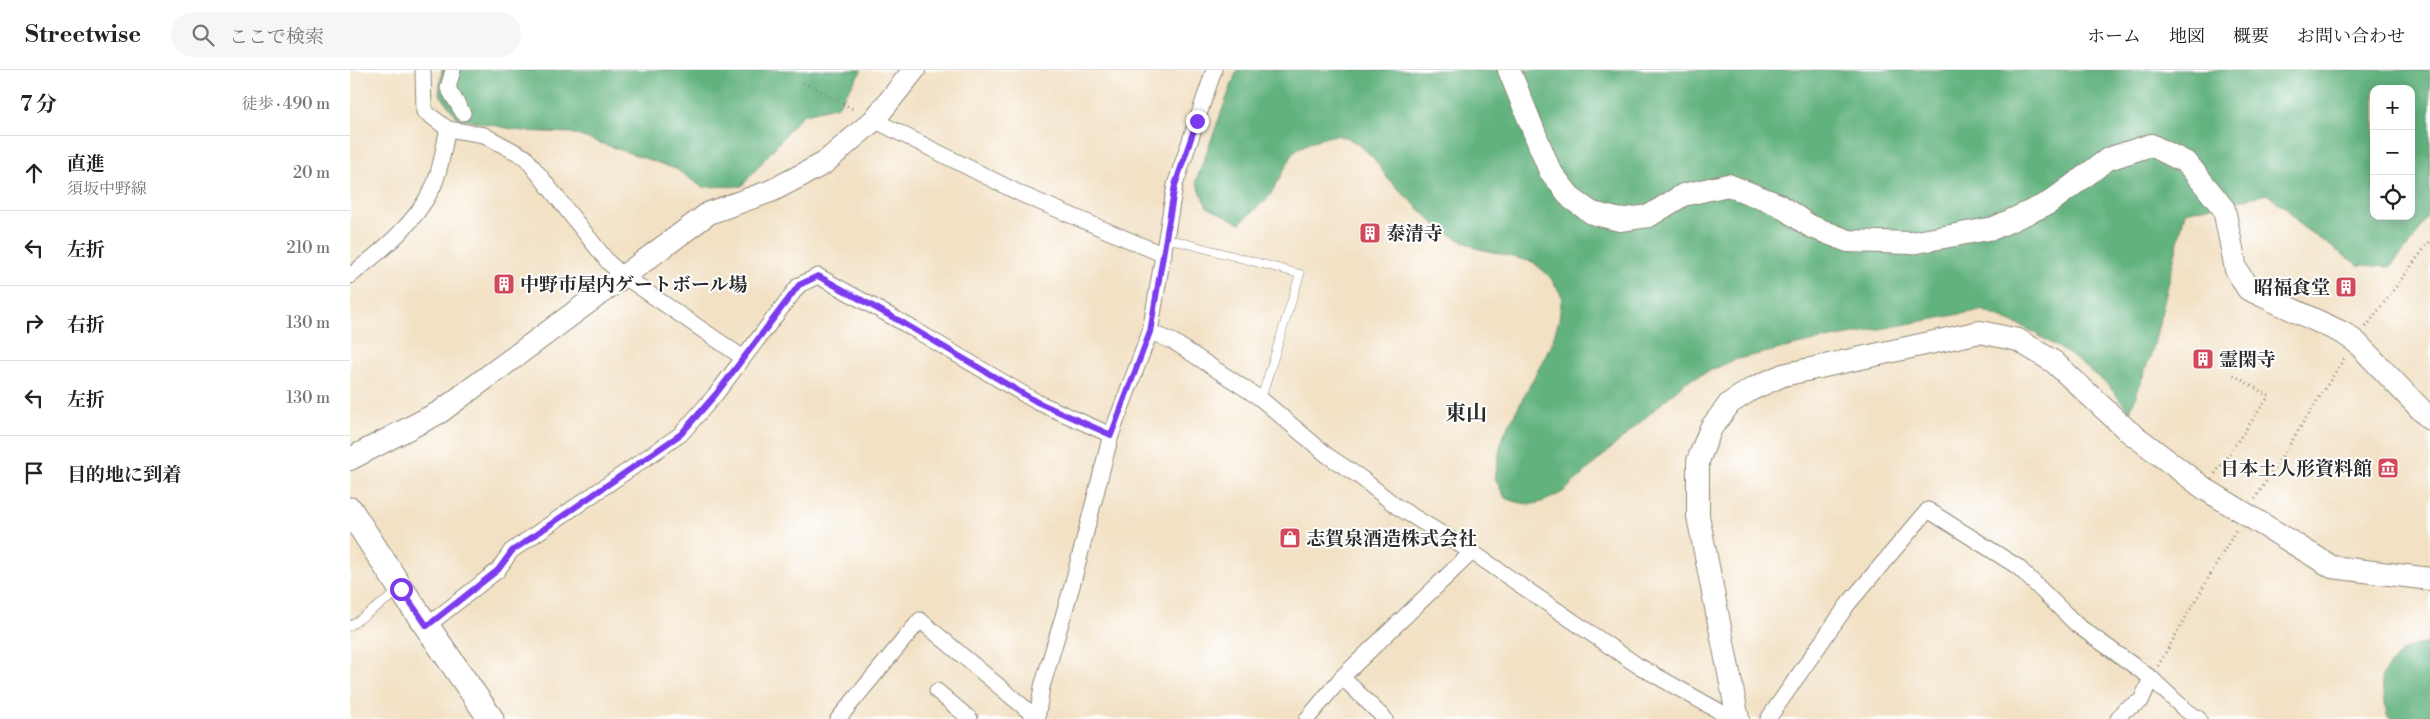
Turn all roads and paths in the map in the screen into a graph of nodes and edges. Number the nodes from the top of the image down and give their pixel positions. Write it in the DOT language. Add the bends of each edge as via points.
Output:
graph roads {
  1 [pos="423,70"];
  2 [pos="453,70"];
  3 [pos="914,70"];
  4 [pos="1214,70"];
  5 [pos="1509,70"];
  6 [pos="803,82"];
  7 [pos="463,113"];
  8 [pos="874,120"];
  9 [pos="448,129"];
  10 [pos="1166,238"];
  11 [pos="2430,241"];
  12 [pos="1164,255"];
  13 [pos="622,275"];
  14 [pos="350,276"];
  15 [pos="2366,325"];
  16 [pos="1150,332"];
  17 [pos="742,357"];
  18 [pos="2339,366"];
  19 [pos="2232,374"];
  20 [pos="1261,399"];
  21 [pos="2430,419"];
  22 [pos="1111,435"];
  23 [pos="350,459"];
  24 [pos="2205,489"];
  25 [pos="350,510"];
  26 [pos="2246,514"];
  27 [pos="2230,541"];
  28 [pos="1472,552"];
  29 [pos="2430,579"];
  30 [pos="401,589"];
  31 [pos="350,626"];
  32 [pos="427,626"];
  33 [pos="1342,677"];
  34 [pos="2151,678"];
  35 [pos="937,691"];
  36 [pos="492,719"];
  37 [pos="838,719"];
  38 [pos="970,719"];
  39 [pos="1037,719"];
  40 [pos="1307,719"];
  41 [pos="1385,719"];
  42 [pos="1733,719"];
  43 [pos="1738,719"];
  44 [pos="1768,719"];
  45 [pos="2118,719"];
  46 [pos="2199,719"];
  1 -- 9 [label="street" via="424,111"];
  2 -- 7 [label="street" via="448,88"];
  3 -- 8 [label="street"];
  4 -- 10 [label="street" via="1175,185"];
  5 -- 21 [label="street" via="1550,171 1572,199 1592,214 1620,220 1649,216 1683,195 1728,186 1779,205 1810,226 1848,241 1911,243 1994,228 2049,203 2108,159 2151,145 2187,164 2224,210 2236,269 2248,289 2356,342"];
  6 -- 8 [label="path"];
  8 -- 12 [label="street" via="1021,194"];
  8 -- 13 [label="street" via="823,164 771,191 709,213"];
  9 -- 13 [label="street" via="484,135 525,157 608,262"];
  9 -- 14 [label="street" via="433,188 392,241"];
  10 -- 12 [label="street"];
  10 -- 20 [label="lane" via="1300,274"];
  11 -- 15 [label="path"];
  12 -- 16 [label="street"];
  13 -- 17 [label="street"];
  13 -- 23 [label="street" via="440,412"];
  16 -- 20 [label="street" via="1174,342"];
  16 -- 22 [label="street"];
  17 -- 22 [label="street" via="799,285 818,276 1037,402"];
  17 -- 32 [label="street" via="716,394 681,434 512,551 498,570"];
  18 -- 26 [label="path"];
  19 -- 24 [label="path" via="2269,396"];
  20 -- 28 [label="street" via="1328,456 1396,506"];
  22 -- 39 [label="street" via="1042,687"];
  24 -- 26 [label="street"];
  24 -- 43 [label="street" via="2127,430 2054,362 2018,340 1980,332 1783,375 1752,389 1730,403 1711,428 1698,461 1698,516"];
  25 -- 30 [label="main road"];
  26 -- 29 [label="street" via="2332,567"];
  27 -- 34 [label="path"];
  28 -- 33 [label="street"];
  28 -- 42 [label="street" via="1637,665"];
  30 -- 31 [label="lane"];
  30 -- 32 [label="main road"];
  32 -- 36 [label="main road"];
  33 -- 40 [label="street"];
  33 -- 41 [label="street"];
  34 -- 44 [label="street" via="2077,625 2018,567 1928,510 1848,604"];
  34 -- 45 [label="street" via="2141,701 2124,710"];
  34 -- 46 [label="street"];
  35 -- 38 [label="street"];
  37 -- 39 [label="street" via="920,620"];
}
